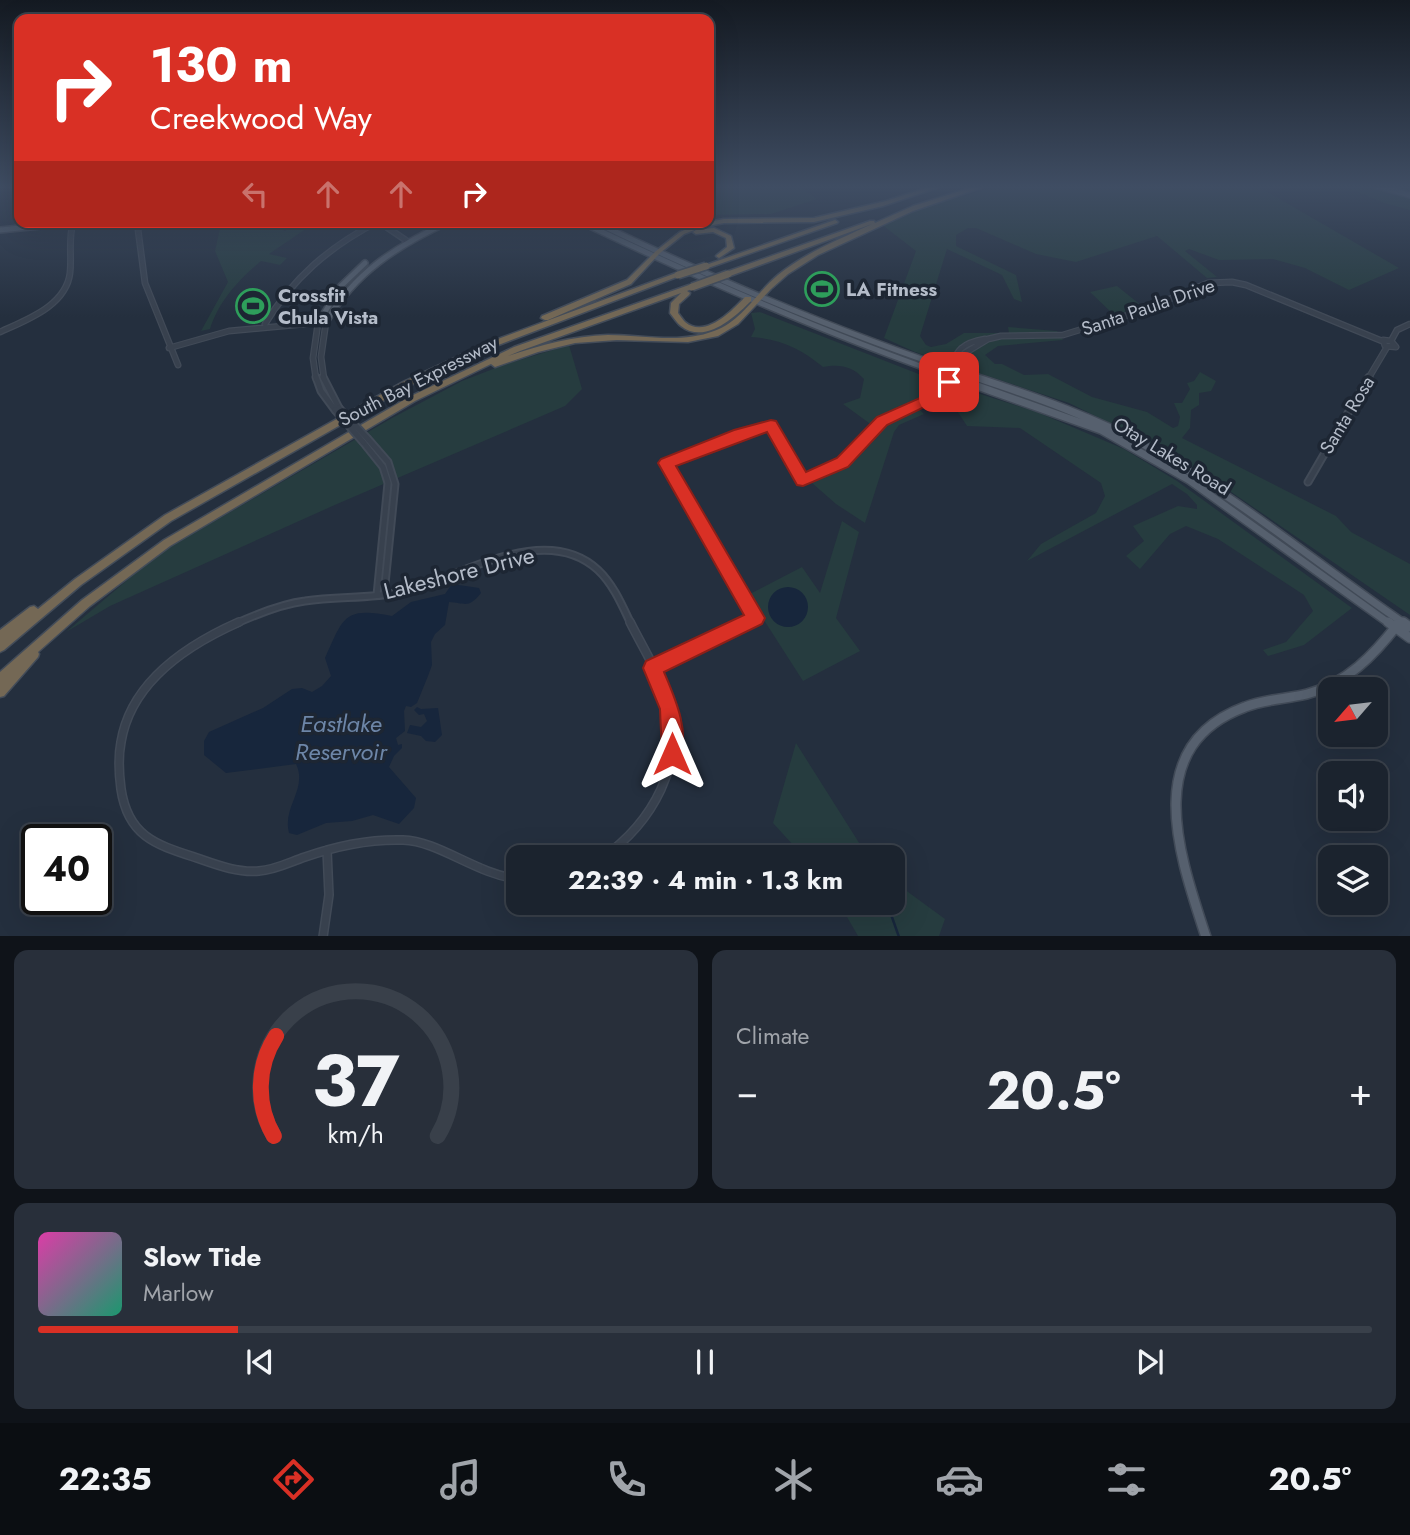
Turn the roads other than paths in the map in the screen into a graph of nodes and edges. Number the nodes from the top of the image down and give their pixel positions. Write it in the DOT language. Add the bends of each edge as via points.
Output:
graph roads {
  1 [pos="73,230"];
  2 [pos="138,230"];
  3 [pos="364,230"];
  4 [pos="390,230"];
  5 [pos="424,230"];
  6 [pos="430,230"];
  7 [pos="599,230"];
  8 [pos="610,230"];
  9 [pos="691,230"];
  10 [pos="807,230"];
  11 [pos="852,230"];
  12 [pos="868,230"];
  13 [pos="405,240"];
  14 [pos="658,254"];
  15 [pos="705,264"];
  16 [pos="726,275"];
  17 [pos="695,287"];
  18 [pos="754,299"];
  19 [pos="322,322"];
  20 [pos="265,324"];
  21 [pos="1410,324"];
  22 [pos="0,332"];
  23 [pos="1382,341"];
  24 [pos="1391,341"];
  25 [pos="1387,347"];
  26 [pos="169,348"];
  27 [pos="464,356"];
  28 [pos="178,365"];
  29 [pos="950,374"];
  30 [pos="454,377"];
  31 [pos="1308,482"];
  32 [pos="1230,509"];
  33 [pos="1282,537"];
  34 [pos="68,589"];
  35 [pos="380,595"];
  36 [pos="86,603"];
  37 [pos="1398,624"];
  38 [pos="1410,627"];
  39 [pos="0,636"];
  40 [pos="1410,638"];
  41 [pos="0,646"];
  42 [pos="653,668"];
  43 [pos="0,678"];
  44 [pos="0,692"];
  45 [pos="620,845"];
  46 [pos="327,850"];
  47 [pos="506,876"];
  48 [pos="323,936"];
  49 [pos="1206,936"];
  1 -- 22 [label="street" via="67,240 69,278 63,289 45,307"];
  2 -- 26 [label="street" via="145,284"];
  3 -- 20 [label="street" via="311,265 289,287"];
  4 -- 13 [label="street"];
  5 -- 13 [label="main road"];
  6 -- 13 [label="main road"];
  7 -- 14 [label="main road, Otay Lakes Road"];
  8 -- 14 [label="main road, Otay Lakes Road"];
  9 -- 14 [label="highway"];
  10 -- 15 [label="highway, South Bay Expressway"];
  11 -- 16 [label="highway"];
  12 -- 18 [label="highway" via="794,266"];
  13 -- 19 [label="main road" via="350,284"];
  14 -- 15 [label="highway" via="700,230 717,230 729,237 730,250"];
  14 -- 18 [label="main road, Otay Lakes Road"];
  14 -- 18 [label="main road, Otay Lakes Road"];
  14 -- 27 [label="highway" via="626,284"];
  15 -- 27 [label="highway, South Bay Expressway, bridge"];
  16 -- 17 [label="highway, South Bay Expressway, bridge"];
  17 -- 18 [label="highway" via="673,307 677,319 692,327 720,325"];
  17 -- 30 [label="highway, South Bay Expressway" via="546,338"];
  18 -- 29 [label="main road, Otay Lakes Road"];
  18 -- 30 [label="highway" via="735,323 706,337 580,340"];
  19 -- 20 [label="street"];
  19 -- 35 [label="street, bridge" via="313,346 313,368 322,395 388,462 395,484"];
  20 -- 26 [label="street" via="215,332"];
  21 -- 24 [label="street"];
  23 -- 24 [label="street"];
  23 -- 25 [label="street"];
  23 -- 29 [label="street, Santa Paula Drive" via="1264,291 1226,281 1208,283 1141,311 1063,335 1001,336 967,342 955,354"];
  24 -- 25 [label="street, Santa Rosa" via="1396,347"];
  25 -- 31 [label="street, Santa Rosa"];
  26 -- 28 [label="street"];
  27 -- 34 [label="highway, South Bay Expressway" via="200,498"];
  29 -- 32 [label="main road, Otay Lakes Road" via="1101,430 1172,469"];
  29 -- 33 [label="main road, Otay Lakes Road" via="1063,407 1136,440"];
  29 -- 42 [label="street, Santa Paula Drive" via="944,390 886,418 842,463 803,480 771,425 666,463 756,618"];
  30 -- 36 [label="highway, South Bay Expressway" via="205,519"];
  32 -- 33 [label="main road"];
  32 -- 37 [label="main road, Otay Lakes Road"];
  33 -- 37 [label="main road, Otay Lakes Road"];
  34 -- 39 [label="highway"];
  34 -- 41 [label="highway, South Bay Expressway"];
  35 -- 42 [label="street, Lakeshore Drive" via="408,590 496,559 539,552 584,559 607,578"];
  35 -- 46 [label="street, Lakeshore Drive" via="284,603 206,635 154,677 136,702 121,738 122,805 135,829 155,844 228,869 254,872"];
  36 -- 43 [label="highway, South Bay Expressway"];
  36 -- 44 [label="highway"];
  37 -- 38 [label="main road, Otay Lakes Road"];
  37 -- 40 [label="main road, Otay Lakes Road"];
  37 -- 49 [label="main road" via="1340,681 1239,709 1212,722 1196,739 1178,772 1175,825 1180,856"];
  42 -- 45 [label="street, Lakeshore Drive" via="672,717 668,774 656,802"];
  46 -- 47 [label="street, Lakeshore Drive" via="358,842 414,840"];
  46 -- 48 [label="street" via="329,895"];
}
